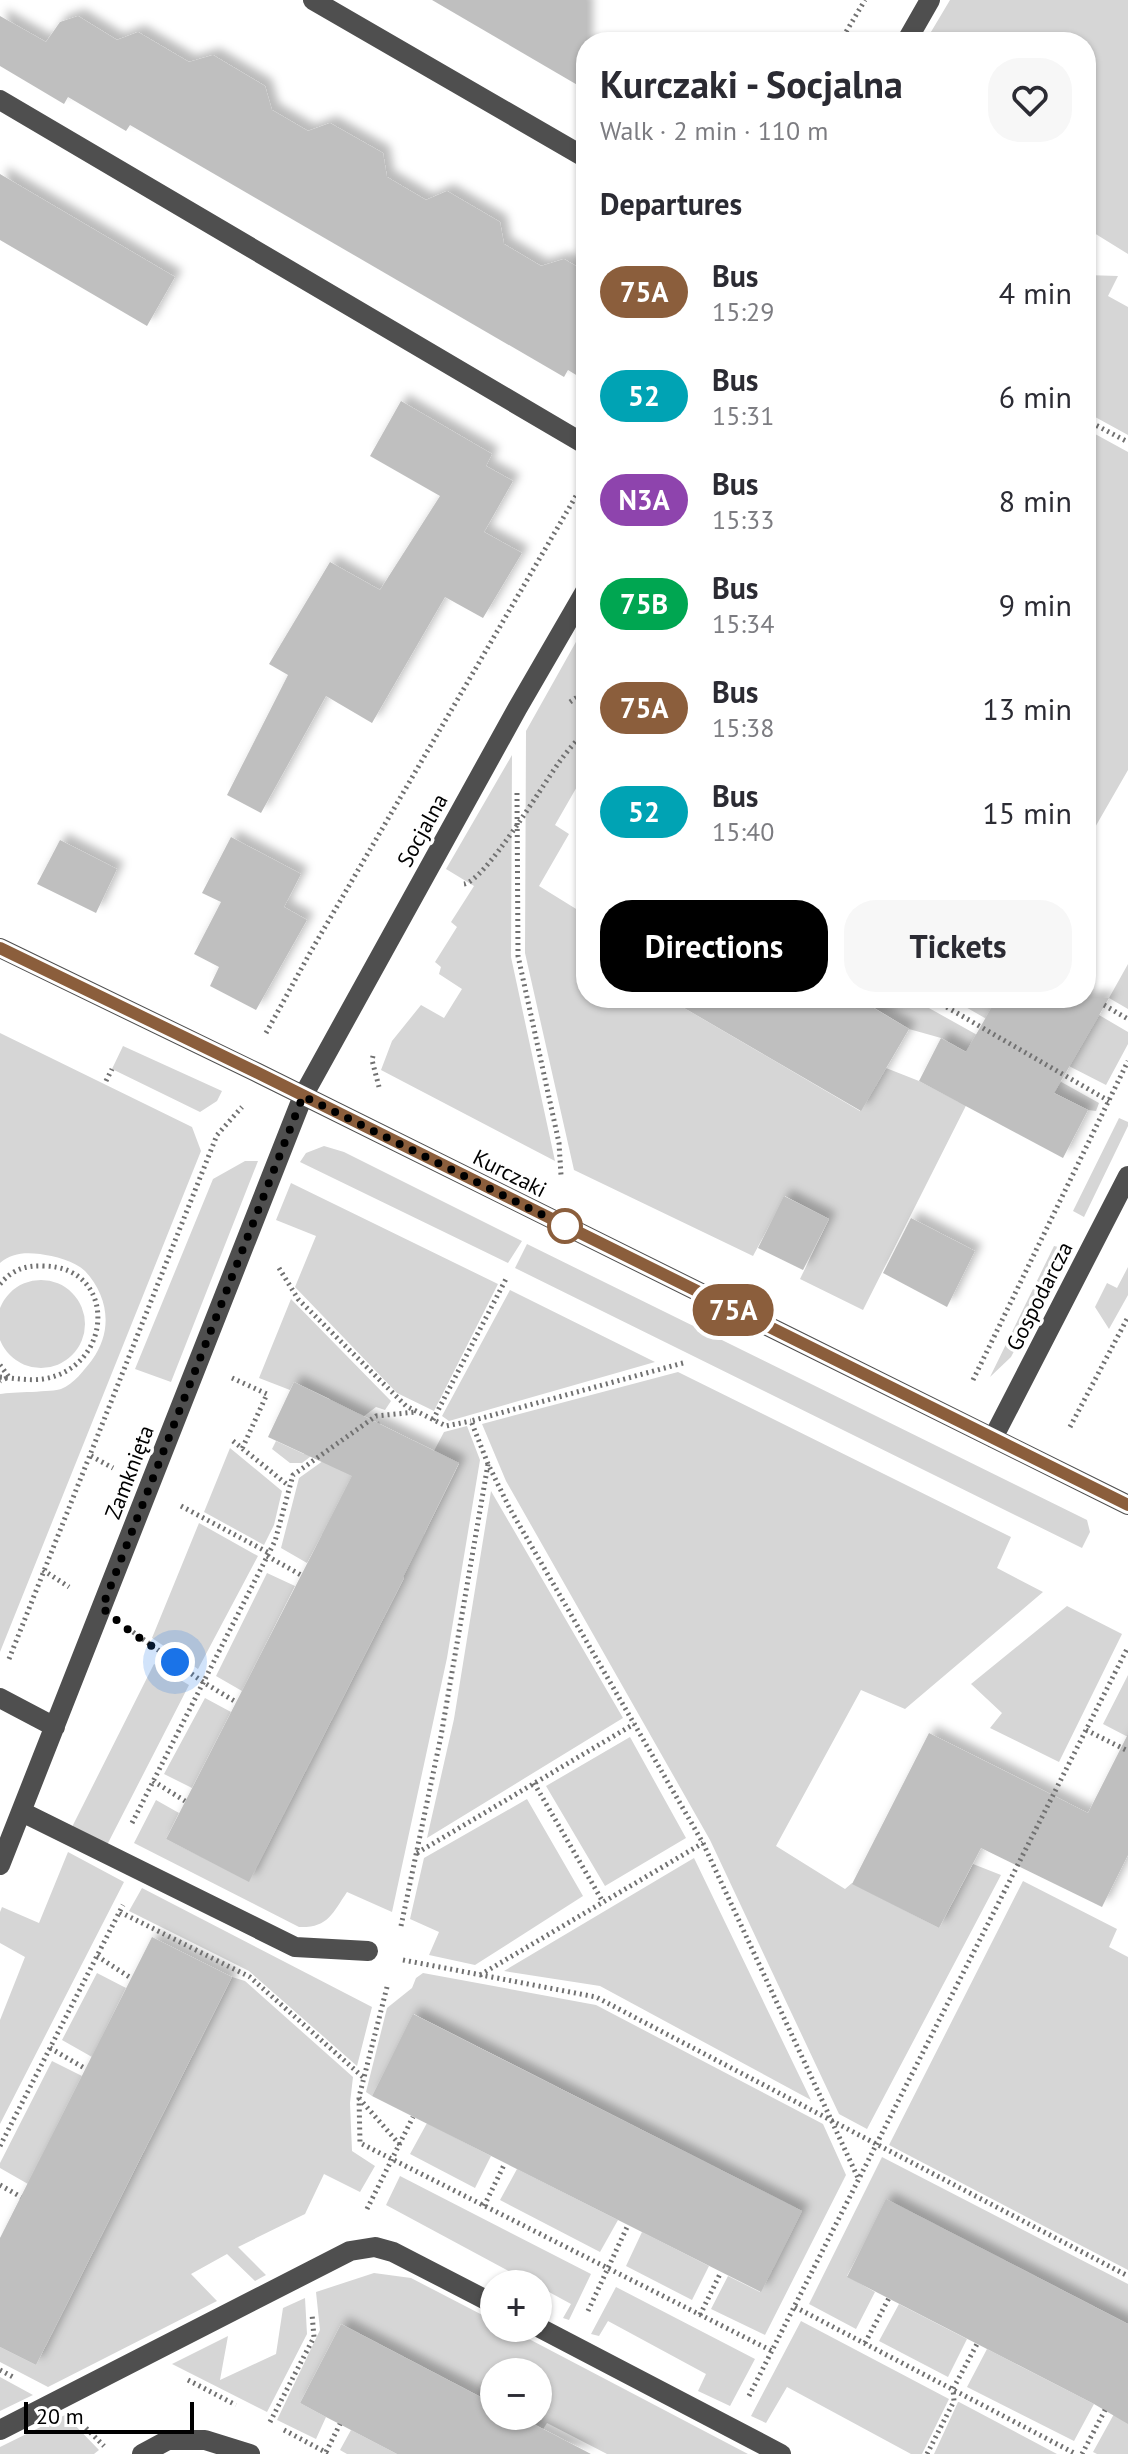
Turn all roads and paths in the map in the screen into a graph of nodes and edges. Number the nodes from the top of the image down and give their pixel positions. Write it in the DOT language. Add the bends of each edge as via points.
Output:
graph roads {
  1 [pos="313,0"];
  2 [pos="865,0"];
  3 [pos="930,0"];
  4 [pos="846,32"];
  5 [pos="912,32"];
  6 [pos="0,100"];
  7 [pos="576,152"];
  8 [pos="1096,425"];
  9 [pos="576,439"];
  10 [pos="1128,442"];
  11 [pos="576,497"];
  12 [pos="576,607"];
  13 [pos="469,680"];
  14 [pos="517,709"];
  15 [pos="576,742"];
  16 [pos="517,780"];
  17 [pos="517,822"];
  18 [pos="459,885"];
  19 [pos="0,948"];
  20 [pos="1104,1005"];
  21 [pos="948,1008"];
  22 [pos="1128,1019"];
  23 [pos="1128,1061"];
  24 [pos="112,1069"];
  25 [pos="256,1072"];
  26 [pos="106,1081"];
  27 [pos="303,1096"];
  28 [pos="1109,1101"];
  29 [pos="561,1175"];
  30 [pos="1128,1176"];
  31 [pos="276,1263"];
  32 [pos="507,1277"];
  33 [pos="0,1284"];
  34 [pos="1128,1317"];
  35 [pos="197,1363"];
  36 [pos="683,1363"];
  37 [pos="0,1365"];
  38 [pos="9,1377"];
  39 [pos="0,1379"];
  40 [pos="973,1380"];
  41 [pos="416,1412"];
  42 [pos="433,1420"];
  43 [pos="471,1421"];
  44 [pos="1070,1427"];
  45 [pos="993,1438"];
  46 [pos="233,1441"];
  47 [pos="242,1449"];
  48 [pos="488,1464"];
  49 [pos="289,1486"];
  50 [pos="1128,1505"];
  51 [pos="267,1556"];
  52 [pos="43,1570"];
  53 [pos="301,1575"];
  54 [pos="102,1608"];
  55 [pos="1128,1647"];
  56 [pos="5,1667"];
  57 [pos="203,1682"];
  58 [pos="0,1698"];
  59 [pos="236,1702"];
  60 [pos="634,1724"];
  61 [pos="55,1727"];
  62 [pos="1086,1730"];
  63 [pos="1128,1751"];
  64 [pos="153,1781"];
  65 [pos="534,1783"];
  66 [pos="185,1801"];
  67 [pos="22,1812"];
  68 [pos="703,1843"];
  69 [pos="416,1854"];
  70 [pos="115,1857"];
  71 [pos="0,1865"];
  72 [pos="141,1870"];
  73 [pos="603,1902"];
  74 [pos="120,1912"];
  75 [pos="368,1951"];
  76 [pos="97,1956"];
  77 [pos="394,1958"];
  78 [pos="479,1976"];
  79 [pos="131,1978"];
  80 [pos="50,2048"];
  81 [pos="86,2069"];
  82 [pos="364,2078"];
  83 [pos="359,2097"];
  84 [pos="413,2117"];
  85 [pos="830,2119"];
  86 [pos="400,2145"];
  87 [pos="877,2145"];
  88 [pos="0,2146"];
  89 [pos="393,2159"];
  90 [pos="505,2163"];
  91 [pos="859,2180"];
  92 [pos="0,2185"];
  93 [pos="21,2197"];
  94 [pos="484,2206"];
  95 [pos="628,2225"];
  96 [pos="350,2251"];
  97 [pos="609,2269"];
  98 [pos="721,2272"];
  99 [pos="307,2274"];
  100 [pos="1128,2276"];
  101 [pos="480,2297"];
  102 [pos="889,2298"];
  103 [pos="795,2307"];
  104 [pos="700,2315"];
  105 [pos="552,2334"];
  106 [pos="865,2343"];
  107 [pos="571,2344"];
  108 [pos="977,2344"];
  109 [pos="772,2351"];
  110 [pos="953,2389"];
  111 [pos="1105,2410"];
  112 [pos="270,2422"];
  113 [pos="340,2424"];
  114 [pos="732,2429"];
  115 [pos="0,2430"];
  116 [pos="326,2452"];
  117 [pos="142,2454"];
  118 [pos="250,2454"];
  119 [pos="781,2454"];
  120 [pos="927,2454"];
  121 [pos="1079,2454"];
  1 -- 7 [label="street"];
  2 -- 4 [label="path"];
  3 -- 5 [label="street"];
  6 -- 9 [label="street"];
  8 -- 10 [label="path"];
  11 -- 13 [label="path"];
  12 -- 14 [label="street, Socjalna"];
  13 -- 14 [label="path"];
  13 -- 25 [label="path" via="265,1034"];
  14 -- 27 [label="street, Socjalna"];
  15 -- 17 [label="path"];
  16 -- 17 [label="path"];
  17 -- 18 [label="path" via="472,883"];
  17 -- 29 [label="path" via="518,956 559,1143"];
  19 -- 25 [label="street, Kurczaki"];
  20 -- 22 [label="path"];
  21 -- 28 [label="path"];
  23 -- 28 [label="path"];
  24 -- 26 [label="path"];
  25 -- 27 [label="street, Kurczaki"];
  25 -- 52 [label="path" via="242,1107 217,1135"];
  27 -- 35 [label="street, Zamknięta"];
  27 -- 45 [label="street, Kurczaki"];
  28 -- 40 [label="path"];
  30 -- 45 [label="street, Gospodarcza"];
  31 -- 41 [label="path" via="298,1299"];
  32 -- 42 [label="path"];
  33 -- 38 [label="path" via="16,1269 58,1266 88,1286 98,1314 99,1329 91,1346 67,1371 43,1379"];
  34 -- 44 [label="path"];
  35 -- 47 [label="path" via="267,1394"];
  35 -- 54 [label="street, Zamknięta"];
  36 -- 43 [label="path"];
  37 -- 38 [label="path"];
  38 -- 39 [label="path"];
  41 -- 42 [label="path"];
  41 -- 49 [label="path" via="376,1416 293,1475"];
  42 -- 43 [label="path" via="446,1426"];
  43 -- 48 [label="path"];
  45 -- 50 [label="street, Kurczaki"];
  46 -- 47 [label="path"];
  47 -- 49 [label="path"];
  48 -- 60 [label="path"];
  48 -- 69 [label="path"];
  49 -- 51 [label="path"];
  51 -- 53 [label="path"];
  51 -- 57 [label="path"];
  52 -- 54 [label="path"];
  52 -- 56 [label="path"];
  54 -- 57 [label="path"];
  54 -- 61 [label="street, Zamknięta"];
  55 -- 62 [label="path"];
  57 -- 59 [label="path"];
  57 -- 64 [label="path"];
  58 -- 61 [label="street"];
  60 -- 65 [label="path"];
  60 -- 68 [label="path"];
  61 -- 67 [label="street, Zamknięta"];
  62 -- 63 [label="path"];
  62 -- 87 [label="path"];
  64 -- 66 [label="path"];
  64 -- 70 [label="path"];
  65 -- 69 [label="path"];
  65 -- 73 [label="path"];
  67 -- 70 [label="street"];
  67 -- 71 [label="street, Zamknięta"];
  68 -- 73 [label="path"];
  68 -- 85 [label="path"];
  69 -- 77 [label="path"];
  70 -- 72 [label="street"];
  72 -- 74 [label="path"];
  72 -- 75 [label="street" via="295,1947"];
  73 -- 78 [label="path"];
  74 -- 76 [label="path"];
  74 -- 82 [label="path" via="250,1977"];
  75 -- 77 [label="path"];
  76 -- 79 [label="path"];
  76 -- 80 [label="path"];
  77 -- 78 [label="path"];
  77 -- 82 [label="path"];
  78 -- 85 [label="path" via="596,1997"];
  80 -- 81 [label="path"];
  80 -- 88 [label="path"];
  82 -- 83 [label="path"];
  83 -- 86 [label="path"];
  83 -- 89 [label="path" via="360,2143"];
  84 -- 86 [label="path"];
  85 -- 87 [label="path"];
  85 -- 91 [label="path"];
  86 -- 89 [label="path"];
  87 -- 91 [label="path"];
  87 -- 100 [label="path"];
  89 -- 94 [label="path"];
  89 -- 96 [label="path"];
  90 -- 94 [label="path"];
  91 -- 103 [label="path"];
  92 -- 93 [label="path"];
  94 -- 97 [label="path"];
  95 -- 97 [label="path"];
  96 -- 99 [label="street"];
  96 -- 101 [label="street" via="375,2247 393,2252"];
  97 -- 104 [label="path"];
  97 -- 107 [label="path"];
  98 -- 104 [label="path"];
  99 -- 112 [label="path" via="314,2337"];
  99 -- 115 [label="street"];
  102 -- 106 [label="path"];
  103 -- 106 [label="path"];
  103 -- 109 [label="path"];
  104 -- 109 [label="path"];
  105 -- 107 [label="street"];
  106 -- 110 [label="path"];
  107 -- 114 [label="street"];
  108 -- 110 [label="path"];
  109 -- 114 [label="path"];
  110 -- 120 [label="path" via="954,2401"];
  110 -- 121 [label="path"];
  111 -- 121 [label="path"];
  113 -- 116 [label="path"];
  114 -- 119 [label="street"];
  117 -- 118 [label="street" via="168,2440 205,2440"];
}
